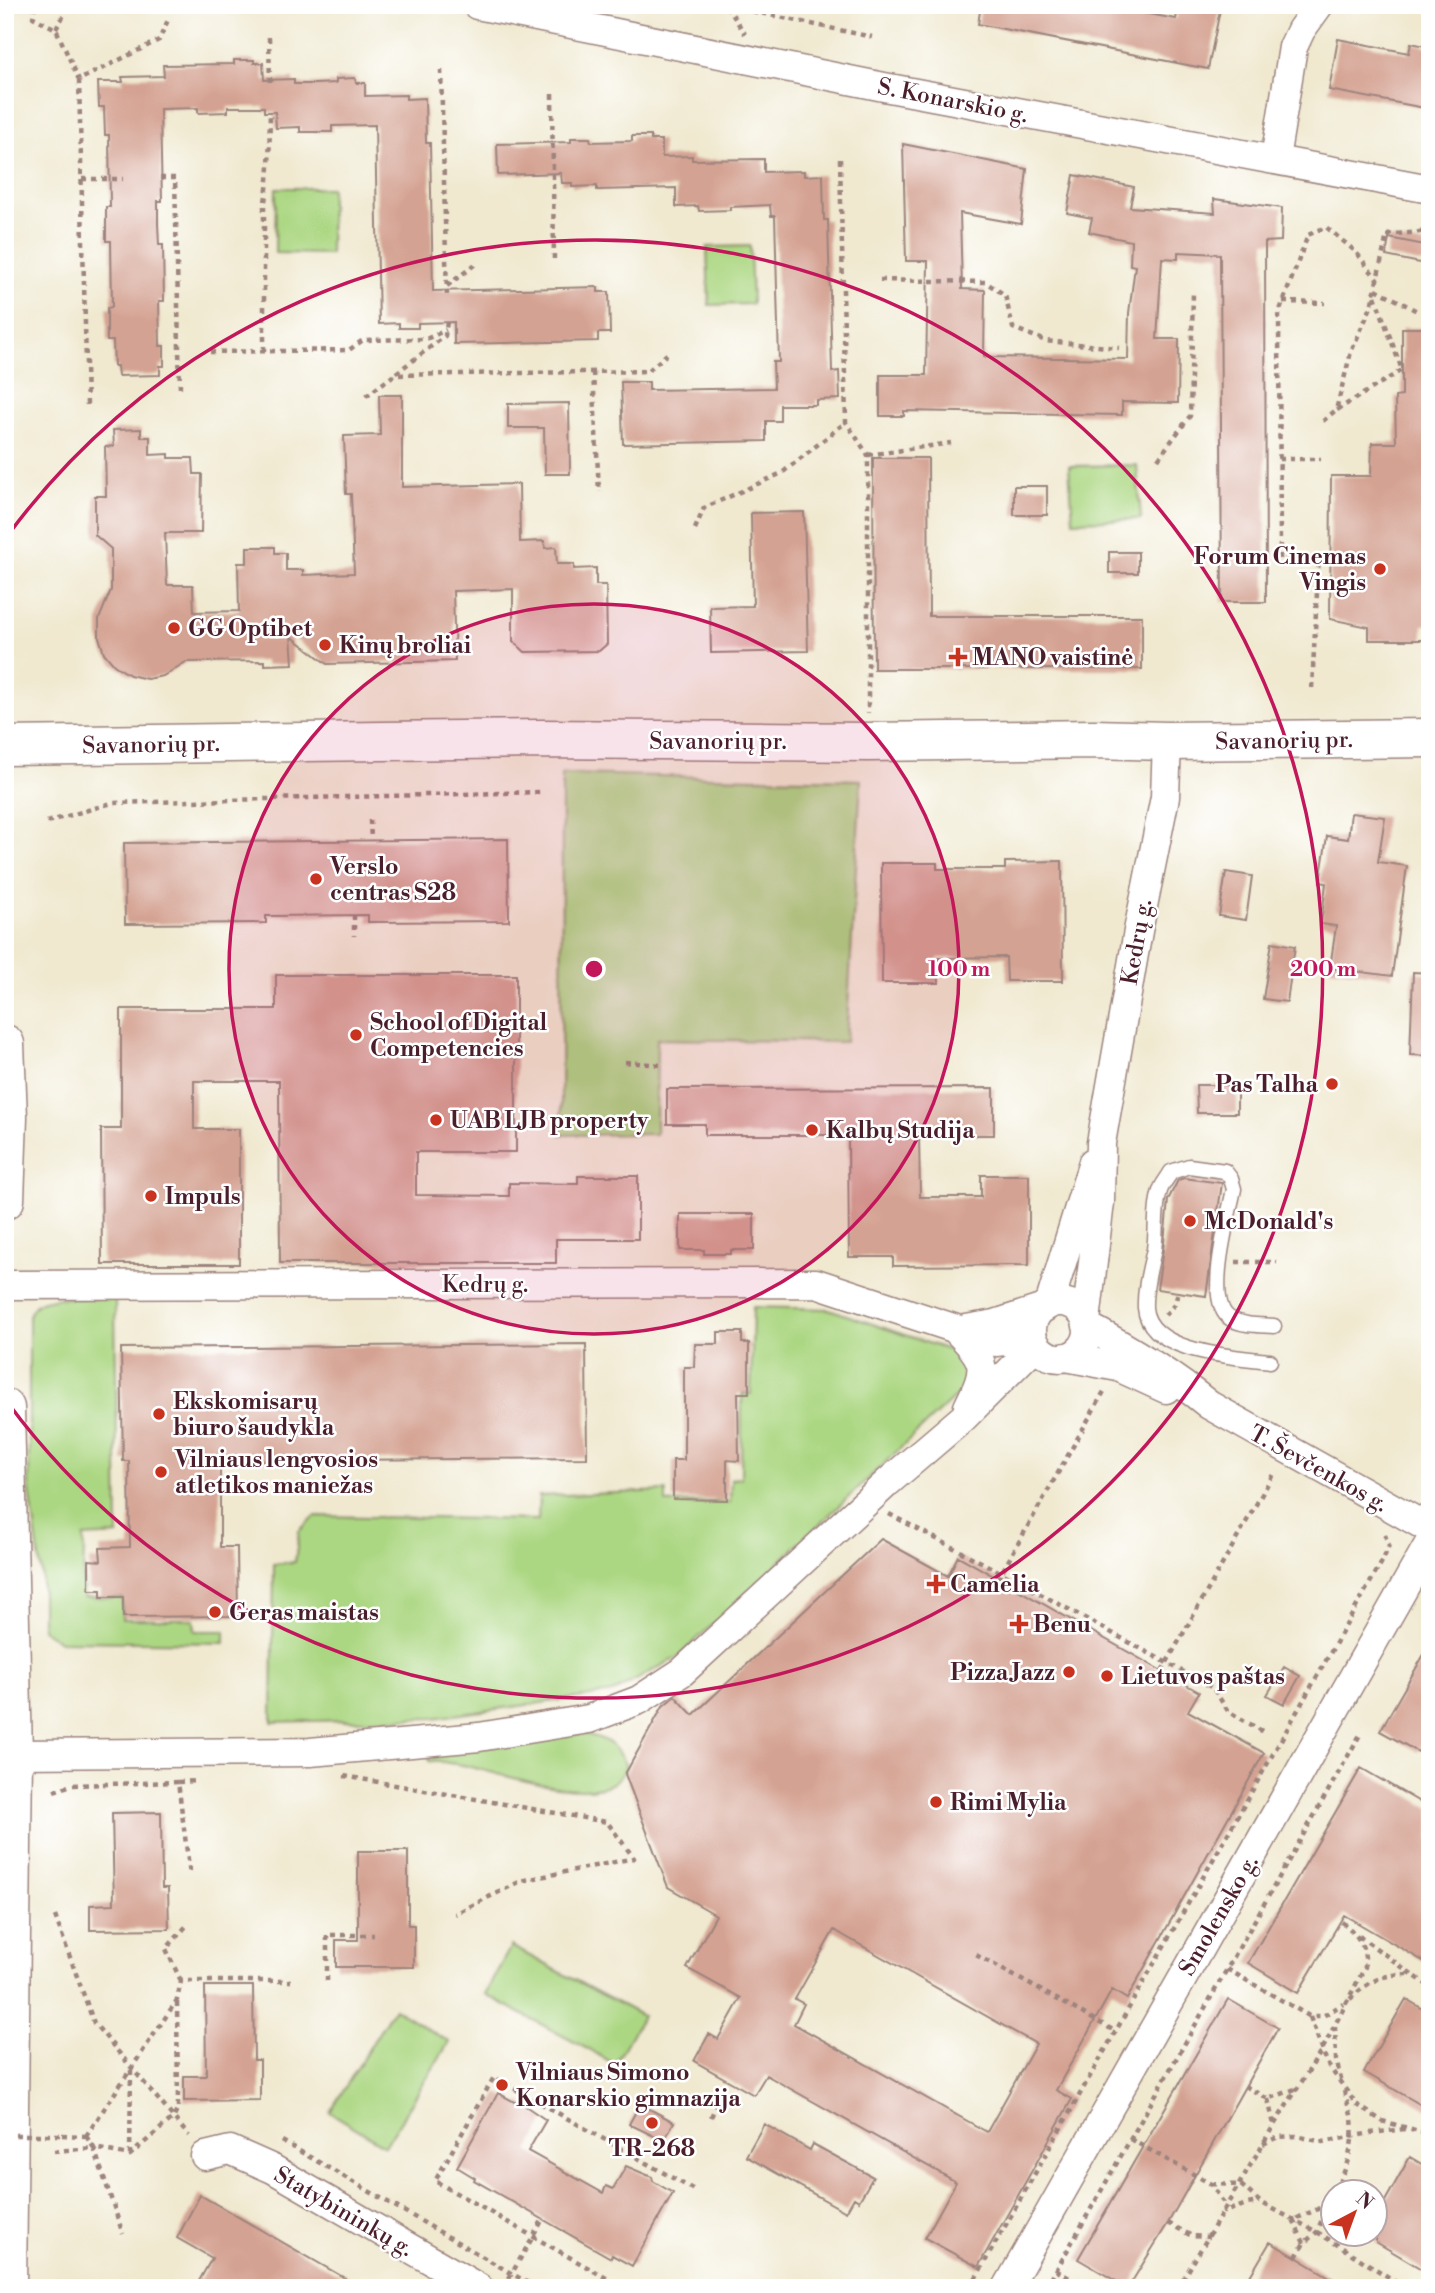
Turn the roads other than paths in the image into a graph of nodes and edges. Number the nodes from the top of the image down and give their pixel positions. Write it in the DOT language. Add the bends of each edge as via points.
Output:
graph roads {
  1 [pos="477,5"];
  2 [pos="1319,5"];
  3 [pos="1275,159"];
  4 [pos="1430,189"];
  5 [pos="1430,738"];
  6 [pos="1167,741"];
  7 [pos="5,746"];
  8 [pos="5,1044"];
  9 [pos="1101,1143"];
  10 [pos="5,1200"];
  11 [pos="5,1285"];
  12 [pos="1046,1306"];
  13 [pos="1087,1324"];
  14 [pos="1274,1326"];
  15 [pos="957,1331"];
  16 [pos="1049,1350"];
  17 [pos="1270,1361"];
  18 [pos="1209,1405"];
  19 [pos="5,1408"];
  20 [pos="964,1418"];
  21 [pos="1430,1529"];
  22 [pos="1430,1542"];
  23 [pos="13,1754"];
  24 [pos="205,2156"];
  25 [pos="7,2288"];
  26 [pos="479,2288"];
  27 [pos="1007,2288"];
  1 -- 3 [label="street, S. Konarskio g." via="873,85"];
  2 -- 3 [label="street" via="1293,47"];
  3 -- 4 [label="street, S. Konarskio g."];
  5 -- 6 [label="main road, Savanorių pr."];
  6 -- 7 [label="main road, Savanorių pr." via="541,739"];
  6 -- 9 [label="street, Kedrų g." via="1165,797"];
  8 -- 10 [label="main road"];
  9 -- 12 [label="street, Kedrų g."];
  9 -- 13 [label="street, Kedrų g." via="1100,1202"];
  11 -- 15 [label="street, Kedrų g." via="816,1283"];
  12 -- 13 [label="street" via="1068,1304 1079,1310"];
  12 -- 15 [label="street, Kedrų g." via="995,1324"];
  12 -- 16 [label="street" via="1033,1323"];
  13 -- 16 [label="street" via="1084,1343 1076,1352"];
  13 -- 18 [label="street, T. Ševčenkos g."];
  14 -- 17 [label="lane" via="1237,1321 1221,1309 1217,1291 1234,1189 1231,1179 1225,1171 1189,1166 1171,1172 1160,1191 1147,1282 1147,1316 1161,1333 1186,1348"];
  15 -- 16 [label="street, Kedrų g."];
  15 -- 20 [label="street" via="977,1352 982,1369"];
  16 -- 18 [label="street, T. Ševčenkos g." via="1118,1367"];
  16 -- 20 [label="street"];
  18 -- 21 [label="street, T. Ševčenkos g."];
  19 -- 23 [label="main road"];
  20 -- 23 [label="street" via="682,1672 639,1700 589,1719 479,1737 310,1752"];
  22 -- 27 [label="street, Smolensko g."];
  23 -- 25 [label="main road"];
  24 -- 26 [label="street, Statybininkų g." via="230,2150 273,2169"];
}
